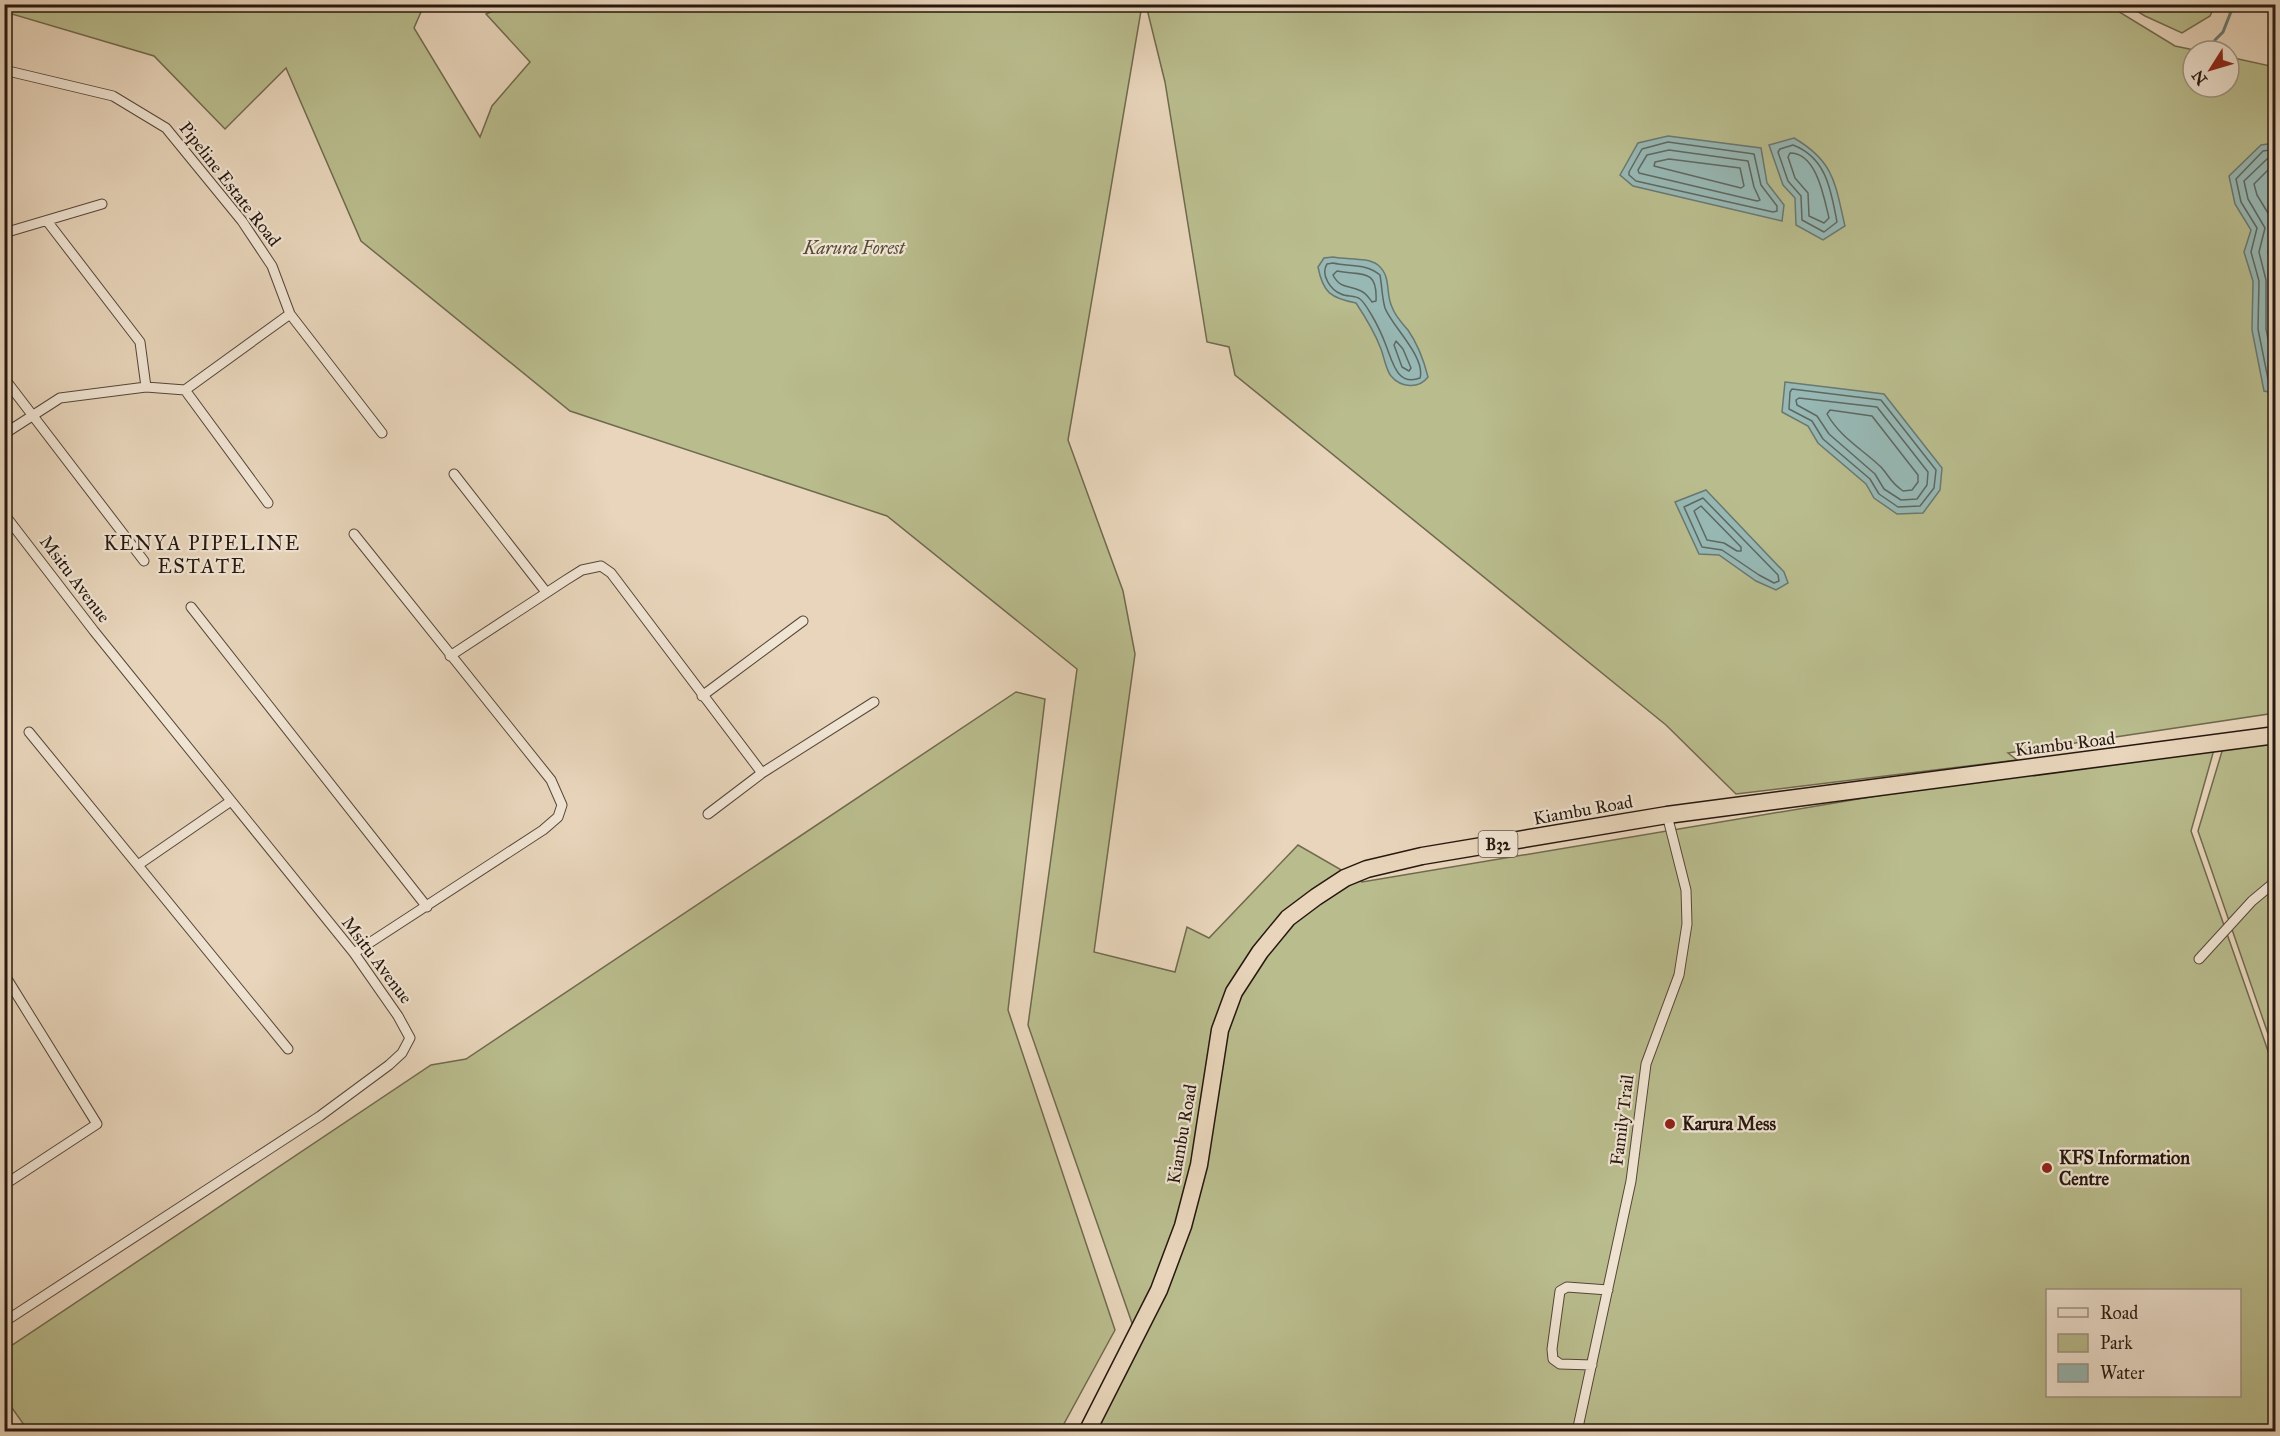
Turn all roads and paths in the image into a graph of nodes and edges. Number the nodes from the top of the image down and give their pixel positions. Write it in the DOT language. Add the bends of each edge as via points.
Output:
graph roads {
  1 [pos="4,70"];
  2 [pos="102,204"];
  3 [pos="47,221"];
  4 [pos="4,233"];
  5 [pos="290,314"];
  6 [pos="4,378"];
  7 [pos="146,387"];
  8 [pos="185,390"];
  9 [pos="34,415"];
  10 [pos="382,433"];
  11 [pos="4,434"];
  12 [pos="454,474"];
  13 [pos="268,502"];
  14 [pos="4,514"];
  15 [pos="354,534"];
  16 [pos="144,561"];
  17 [pos="546,592"];
  18 [pos="191,607"];
  19 [pos="803,621"];
  20 [pos="450,656"];
  21 [pos="702,696"];
  22 [pos="874,702"];
  23 [pos="29,732"];
  24 [pos="2276,735"];
  25 [pos="762,773"];
  26 [pos="231,801"];
  27 [pos="708,814"];
  28 [pos="1666,815"];
  29 [pos="138,865"];
  30 [pos="2276,881"];
  31 [pos="427,907"];
  32 [pos="354,953"];
  33 [pos="2199,959"];
  34 [pos="4,974"];
  35 [pos="288,1049"];
  36 [pos="4,1185"];
  37 [pos="1608,1290"];
  38 [pos="4,1322"];
  39 [pos="1592,1365"];
  40 [pos="1087,1431"];
  41 [pos="1577,1431"];
  1 -- 5 [label="street, Pipeline Estate Road" via="113,96 166,128 242,221 269,261"];
  2 -- 3 [label="street"];
  3 -- 4 [label="street"];
  3 -- 7 [label="street" via="140,342"];
  5 -- 8 [label="street"];
  5 -- 10 [label="street, Pipeline Estate Road"];
  6 -- 9 [label="street"];
  7 -- 8 [label="street"];
  7 -- 9 [label="street" via="60,398"];
  8 -- 13 [label="street"];
  9 -- 11 [label="street"];
  9 -- 16 [label="street"];
  12 -- 17 [label="street"];
  14 -- 26 [label="street, Msitu Avenue"];
  15 -- 20 [label="street"];
  17 -- 20 [label="street"];
  17 -- 21 [label="street" via="582,570 601,566 611,573"];
  18 -- 31 [label="street"];
  19 -- 21 [label="street"];
  20 -- 31 [label="street" via="551,780 562,805 558,817 543,830"];
  21 -- 25 [label="street"];
  22 -- 25 [label="street"];
  23 -- 29 [label="street"];
  24 -- 28 [label="highway, Kiambu Road / B32"];
  25 -- 27 [label="street"];
  26 -- 29 [label="street"];
  26 -- 32 [label="street, Msitu Avenue"];
  28 -- 37 [label="street, Family Trail" via="1686,890 1687,924 1679,975 1646,1064 1631,1181"];
  28 -- 40 [label="highway, Kiambu Road / B32" via="1422,856 1367,869 1345,878 1288,918 1234,992 1220,1030 1199,1165 1183,1226 1159,1290"];
  29 -- 35 [label="street"];
  30 -- 33 [label="street" via="2252,901"];
  31 -- 32 [label="street"];
  32 -- 38 [label="street, Msitu Avenue" via="408,1032 410,1038 402,1053 320,1116"];
  34 -- 36 [label="street" via="97,1124"];
  37 -- 39 [label="street, Family Trail"];
  37 -- 39 [label="street" via="1567,1287 1560,1291 1553,1359 1560,1364"];
  39 -- 41 [label="street, Family Trail"];
}
